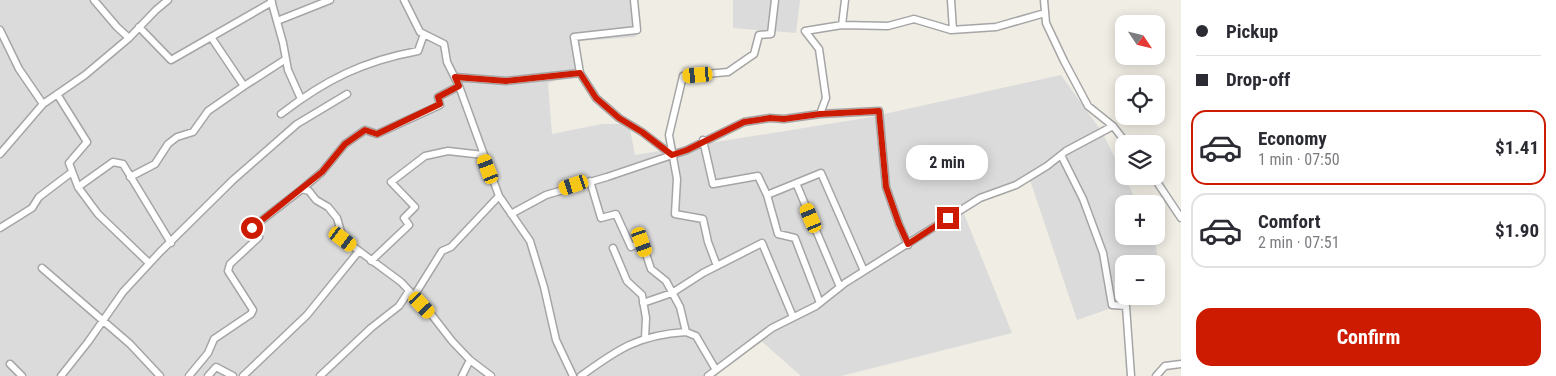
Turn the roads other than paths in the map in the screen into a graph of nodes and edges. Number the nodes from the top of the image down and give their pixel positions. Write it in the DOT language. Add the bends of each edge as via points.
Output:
graph roads {
  1 [pos="94,0"];
  2 [pos="168,0"];
  3 [pos="330,0"];
  4 [pos="404,0"];
  5 [pos="634,0"];
  6 [pos="775,0"];
  7 [pos="845,0"];
  8 [pos="951,0"];
  9 [pos="1044,0"];
  10 [pos="272,1"];
  11 [pos="1045,13"];
  12 [pos="277,21"];
  13 [pos="842,25"];
  14 [pos="139,27"];
  15 [pos="0,30"];
  16 [pos="953,30"];
  17 [pos="424,34"];
  18 [pos="210,37"];
  19 [pos="129,38"];
  20 [pos="286,59"];
  21 [pos="580,73"];
  22 [pos="455,77"];
  23 [pos="244,86"];
  24 [pos="459,86"];
  25 [pos="57,94"];
  26 [pos="347,94"];
  27 [pos="301,99"];
  28 [pos="43,104"];
  29 [pos="281,114"];
  30 [pos="820,114"];
  31 [pos="1112,126"];
  32 [pos="1120,135"];
  33 [pos="703,141"];
  34 [pos="0,154"];
  35 [pos="483,155"];
  36 [pos="672,155"];
  37 [pos="1061,155"];
  38 [pos="72,172"];
  39 [pos="130,177"];
  40 [pos="590,181"];
  41 [pos="796,184"];
  42 [pos="1159,185"];
  43 [pos="78,187"];
  44 [pos="302,189"];
  45 [pos="767,195"];
  46 [pos="498,196"];
  47 [pos="511,214"];
  48 [pos="1181,218"];
  49 [pos="0,228"];
  50 [pos="171,243"];
  51 [pos="908,244"];
  52 [pos="613,248"];
  53 [pos="359,251"];
  54 [pos="372,261"];
  55 [pos="150,263"];
  56 [pos="717,266"];
  57 [pos="42,268"];
  58 [pos="864,271"];
  59 [pos="840,287"];
  60 [pos="411,293"];
  61 [pos="672,293"];
  62 [pos="643,303"];
  63 [pos="820,303"];
  64 [pos="793,317"];
  65 [pos="102,321"];
  66 [pos="686,332"];
  67 [pos="646,338"];
  68 [pos="470,360"];
  69 [pos="10,364"];
  70 [pos="1181,364"];
  71 [pos="716,370"];
  72 [pos="22,376"];
  73 [pos="60,376"];
  74 [pos="160,376"];
  75 [pos="189,376"];
  76 [pos="208,376"];
  77 [pos="233,376"];
  78 [pos="242,376"];
  79 [pos="320,376"];
  80 [pos="462,376"];
  81 [pos="491,376"];
  82 [pos="573,376"];
  83 [pos="580,376"];
  84 [pos="708,376"];
  85 [pos="1131,376"];
  86 [pos="1156,376"];
  1 -- 19 [label="street"];
  2 -- 14 [label="street"];
  3 -- 12 [label="street"];
  4 -- 17 [label="street"];
  5 -- 21 [label="street" via="637,30 574,38"];
  6 -- 36 [label="street" via="771,34 759,35 754,54 728,72 683,76 669,135"];
  7 -- 13 [label="street"];
  8 -- 16 [label="street"];
  9 -- 11 [label="street"];
  10 -- 12 [label="street"];
  10 -- 18 [label="street"];
  11 -- 16 [label="street" via="996,27"];
  11 -- 31 [label="street" via="1046,23 1088,106"];
  12 -- 20 [label="street"];
  13 -- 16 [label="street" via="888,26 914,19"];
  13 -- 30 [label="street" via="805,31 819,49 826,98"];
  14 -- 18 [label="street" via="171,60"];
  14 -- 19 [label="street"];
  15 -- 28 [label="street" via="19,69"];
  17 -- 22 [label="street" via="444,44 447,62"];
  17 -- 27 [label="street" via="418,51 361,65"];
  18 -- 23 [label="street"];
  19 -- 25 [label="street"];
  20 -- 23 [label="street"];
  20 -- 27 [label="street"];
  21 -- 22 [label="street" via="506,81"];
  21 -- 36 [label="street" via="596,98"];
  22 -- 24 [label="street"];
  23 -- 39 [label="street" via="208,111 193,132 168,144 155,164"];
  24 -- 35 [label="street"];
  24 -- 44 [label="street" via="438,97 440,104 392,128 377,134 365,130 345,144 322,172"];
  25 -- 28 [label="street"];
  25 -- 38 [label="street" via="87,142 69,163"];
  26 -- 50 [label="street" via="297,124 233,180"];
  27 -- 29 [label="street"];
  28 -- 34 [label="street"];
  30 -- 33 [label="street" via="744,122"];
  30 -- 51 [label="street" via="879,111 886,187"];
  31 -- 32 [label="street"];
  31 -- 37 [label="street"];
  33 -- 36 [label="street"];
  33 -- 45 [label="street" via="713,184 758,176"];
  35 -- 46 [label="street"];
  35 -- 54 [label="street" via="448,152 425,156 391,182 415,207 404,218 409,225"];
  36 -- 40 [label="street"];
  36 -- 56 [label="street" via="677,179 675,214 703,219"];
  37 -- 51 [label="street" via="1016,185 980,198"];
  37 -- 85 [label="street" via="1083,199 1103,253 1112,305 1126,306"];
  38 -- 43 [label="street"];
  38 -- 49 [label="street" via="40,197 32,208"];
  39 -- 43 [label="street" via="123,164 113,162"];
  39 -- 50 [label="street"];
  40 -- 47 [label="street" via="546,195"];
  40 -- 61 [label="street" via="601,218 616,214 631,246 642,242 651,269 666,281"];
  41 -- 45 [label="street"];
  41 -- 58 [label="street" via="821,174"];
  41 -- 59 [label="street"];
  42 -- 48 [label="street"];
  43 -- 55 [label="street" via="98,214"];
  44 -- 53 [label="street" via="328,207 337,218 343,239"];
  44 -- 75 [label="street" via="252,228 259,237 230,264 228,271 253,310 214,339 208,353"];
  45 -- 63 [label="street" via="778,234 794,238"];
  46 -- 47 [label="street"];
  46 -- 60 [label="street" via="451,247 442,252"];
  47 -- 82 [label="street" via="530,241 556,340"];
  50 -- 55 [label="street"];
  51 -- 58 [label="street"];
  52 -- 62 [label="street" via="627,281 642,295"];
  53 -- 54 [label="street"];
  53 -- 78 [label="street" via="307,315"];
  54 -- 60 [label="street"];
  55 -- 65 [label="street"];
  56 -- 61 [label="street"];
  56 -- 64 [label="street" via="762,243"];
  57 -- 65 [label="street"];
  58 -- 59 [label="street"];
  59 -- 63 [label="street"];
  60 -- 68 [label="street"];
  60 -- 79 [label="street"];
  61 -- 62 [label="street"];
  61 -- 66 [label="street" via="680,307"];
  62 -- 67 [label="street"];
  63 -- 64 [label="street"];
  64 -- 71 [label="street" via="772,328"];
  65 -- 73 [label="street"];
  65 -- 74 [label="street" via="130,344"];
  66 -- 67 [label="street"];
  66 -- 71 [label="street" via="696,336"];
  67 -- 83 [label="street" via="615,351"];
  68 -- 80 [label="street"];
  68 -- 81 [label="street"];
  69 -- 72 [label="street"];
  70 -- 86 [label="street" via="1165,366"];
  71 -- 84 [label="street"];
  76 -- 77 [label="street" via="216,367"];
}
